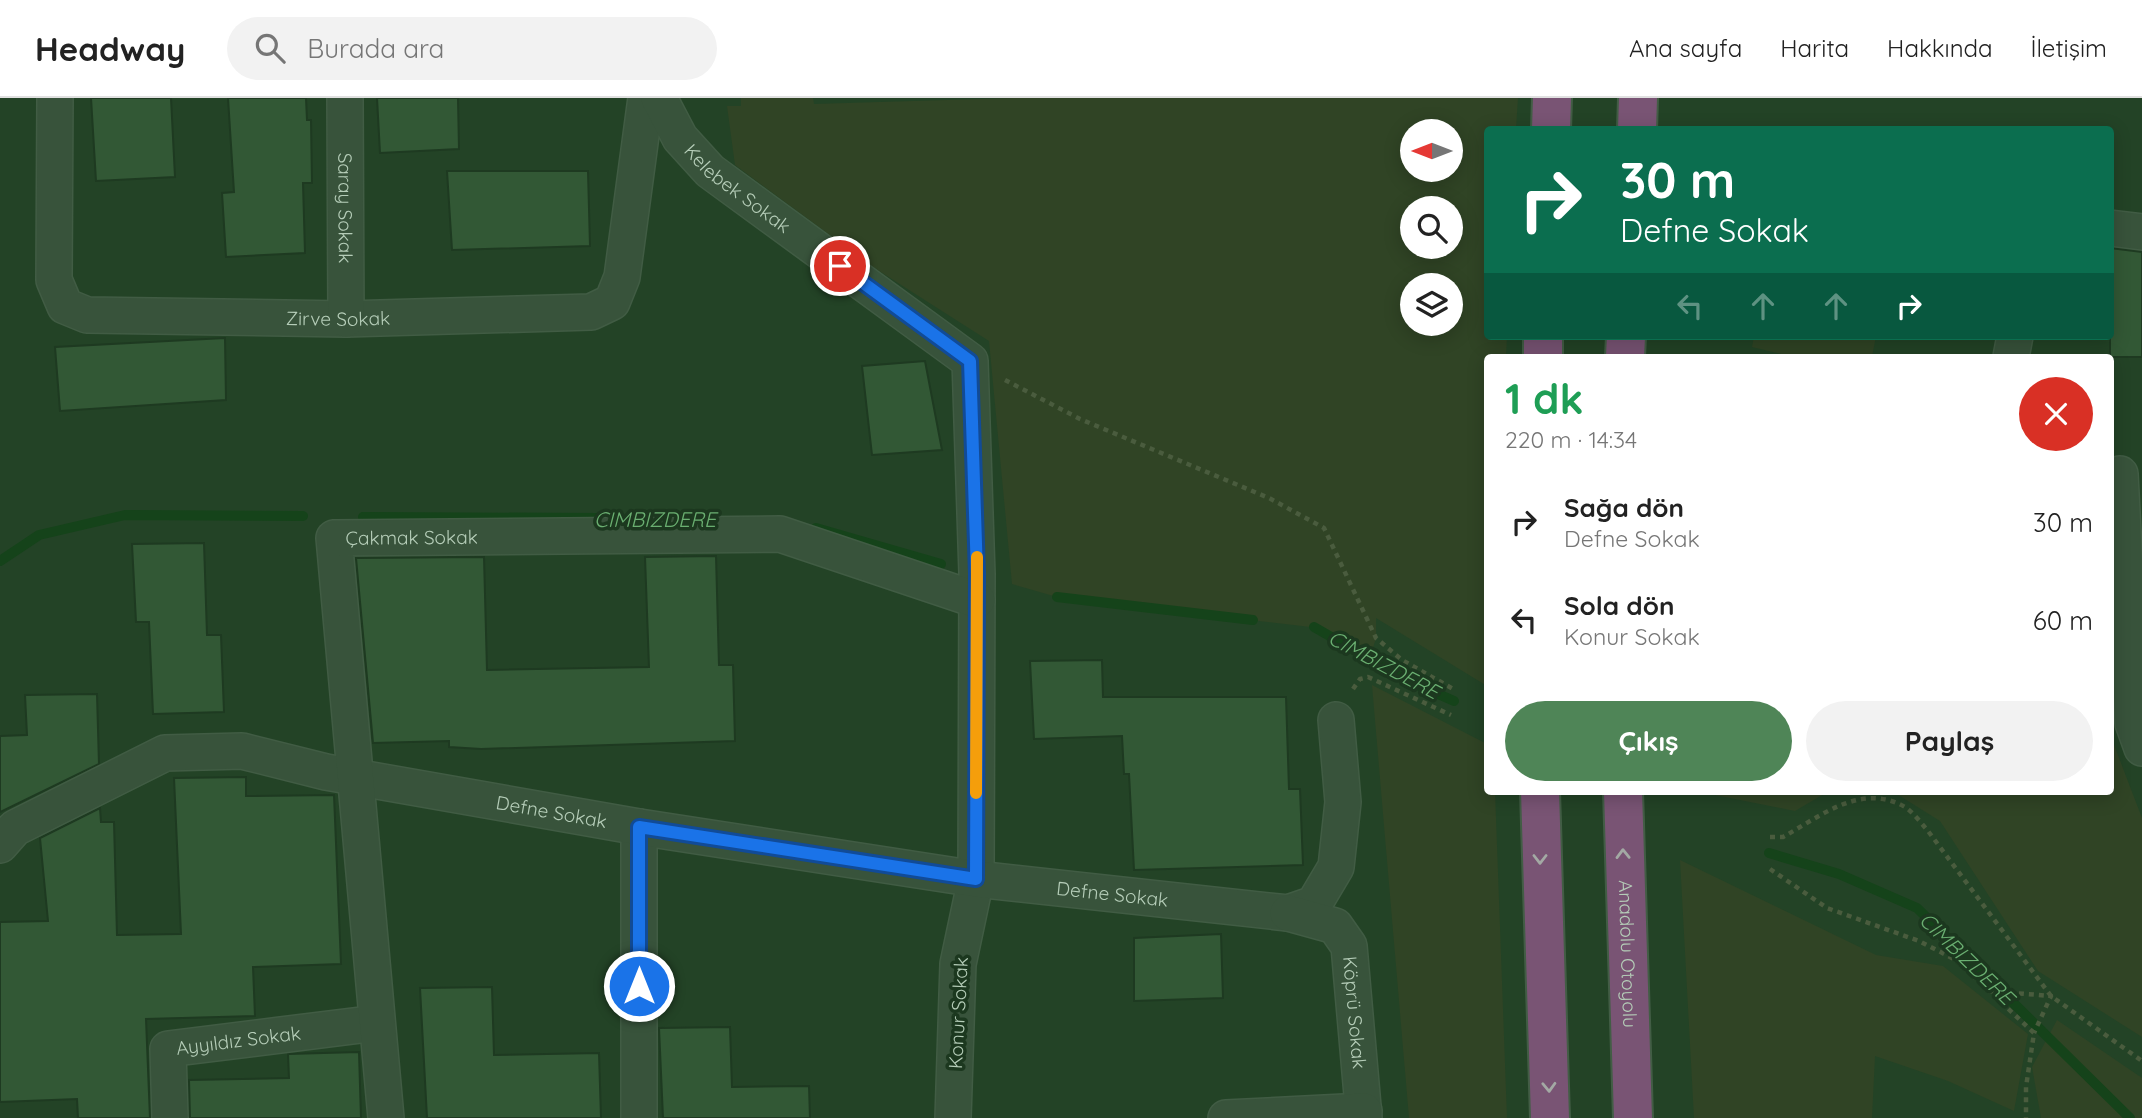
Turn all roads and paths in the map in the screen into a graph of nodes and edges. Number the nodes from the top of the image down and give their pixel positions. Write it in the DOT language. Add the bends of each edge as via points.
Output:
graph roads {
  1 [pos="55,98"];
  2 [pos="345,98"];
  3 [pos="646,98"];
  4 [pos="659,98"];
  5 [pos="1552,98"];
  6 [pos="1638,98"];
  7 [pos="1551,126"];
  8 [pos="1637,126"];
  9 [pos="2114,228"];
  10 [pos="2142,232"];
  11 [pos="346,319"];
  12 [pos="970,361"];
  13 [pos="2124,473"];
  14 [pos="977,587"];
  15 [pos="1455,690"];
  16 [pos="1451,715"];
  17 [pos="1336,720"];
  18 [pos="2142,748"];
  19 [pos="357,777"];
  20 [pos="1540,795"];
  21 [pos="1623,795"];
  22 [pos="1854,795"];
  23 [pos="1854,798"];
  24 [pos="639,827"];
  25 [pos="1770,837"];
  26 [pos="0,845"];
  27 [pos="1770,869"];
  28 [pos="976,879"];
  29 [pos="1288,913"];
  30 [pos="1988,991"];
  31 [pos="2051,996"];
  32 [pos="377,1023"];
  33 [pos="2034,1032"];
  34 [pos="2142,1061"];
  35 [pos="1364,1114"];
  36 [pos="170,1118"];
  37 [pos="386,1118"];
  38 [pos="639,1118"];
  39 [pos="953,1118"];
  40 [pos="1226,1118"];
  41 [pos="1550,1118"];
  42 [pos="1633,1118"];
  43 [pos="2026,1118"];
  1 -- 11 [label="street, Zirve Sokak" via="54,281 65,306 87,315"];
  2 -- 11 [label="street, Saray Sokak"];
  3 -- 11 [label="street, Zirve Sokak" via="622,277 612,302 591,312"];
  4 -- 12 [label="street, Kelebek Sokak" via="680,138 710,172"];
  5 -- 7 [label="highway"];
  6 -- 8 [label="highway"];
  9 -- 10 [label="street"];
  12 -- 14 [label="street"];
  12 -- 15 [label="path" via="1080,419 1269,498 1324,528 1376,638 1402,660"];
  13 -- 18 [label="street" via="2133,723"];
  14 -- 19 [label="street, Çakmak Sokak" via="780,534 334,538"];
  14 -- 28 [label="street, Konur Sokak"];
  16 -- 17 [label="path" via="1368,677 1360,679"];
  17 -- 29 [label="street" via="1343,802 1336,867 1314,904"];
  19 -- 24 [label="street, Defne Sokak"];
  19 -- 26 [label="street, Defne Sokak" via="242,751 165,754 15,828"];
  19 -- 32 [label="street, Çakmak Sokak"];
  20 -- 41 [label="highway, one-way"];
  42 -- 21 [label="highway, Anadolu Otoyolu, one-way"];
  22 -- 23 [label="path"];
  23 -- 25 [label="path" via="1783,837"];
  23 -- 31 [label="path" via="1876,797 1906,807"];
  24 -- 28 [label="street, Defne Sokak"];
  24 -- 38 [label="street"];
  27 -- 30 [label="path" via="1827,908 1920,941 1956,960"];
  28 -- 29 [label="street, Defne Sokak"];
  28 -- 39 [label="street, Konur Sokak" via="958,964"];
  29 -- 35 [label="street, Köprü Sokak" via="1335,926 1349,946"];
  30 -- 31 [label="path"];
  30 -- 33 [label="path"];
  31 -- 33 [label="path"];
  31 -- 34 [label="path"];
  32 -- 36 [label="street, Ayyıldız Sokak" via="168,1049"];
  32 -- 37 [label="street, Çakmak Sokak"];
  33 -- 43 [label="path"];
  35 -- 40 [label="street, Köprü Sokak"];
}
